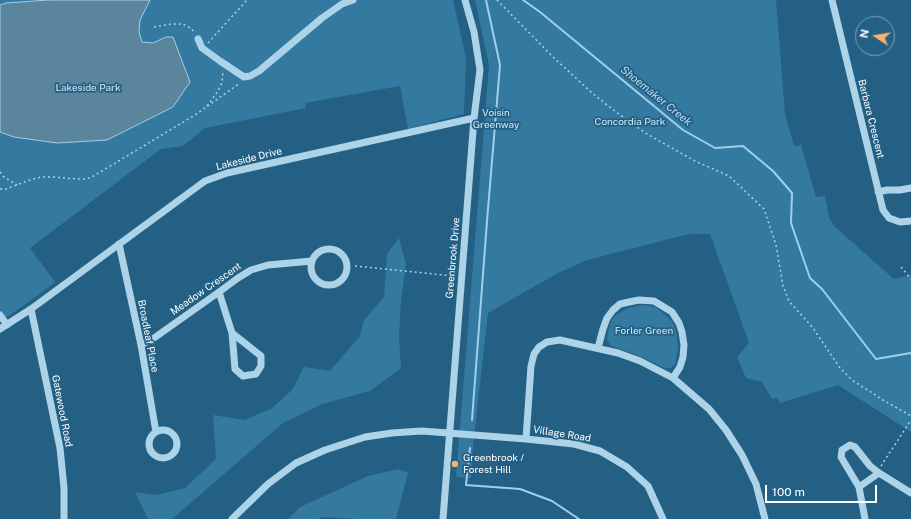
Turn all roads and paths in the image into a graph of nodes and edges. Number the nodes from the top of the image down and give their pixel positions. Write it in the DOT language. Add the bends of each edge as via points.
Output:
graph roads {
  1 [pos="247,0"];
  2 [pos="353,0"];
  3 [pos="465,0"];
  4 [pos="497,0"];
  5 [pos="832,0"];
  6 [pos="154,27"];
  7 [pos="198,40"];
  8 [pos="207,51"];
  9 [pos="220,61"];
  10 [pos="244,77"];
  11 [pos="205,108"];
  12 [pos="474,118"];
  13 [pos="0,172"];
  14 [pos="17,185"];
  15 [pos="911,188"];
  16 [pos="0,189"];
  17 [pos="878,192"];
  18 [pos="911,221"];
  19 [pos="119,244"];
  20 [pos="312,261"];
  21 [pos="356,266"];
  22 [pos="901,267"];
  23 [pos="453,276"];
  24 [pos="911,279"];
  25 [pos="219,292"];
  26 [pos="31,309"];
  27 [pos="0,315"];
  28 [pos="7,325"];
  29 [pos="0,329"];
  30 [pos="232,333"];
  31 [pos="141,345"];
  32 [pos="598,348"];
  33 [pos="673,378"];
  34 [pos="911,416"];
  35 [pos="911,420"];
  36 [pos="156,432"];
  37 [pos="449,433"];
  38 [pos="526,439"];
  39 [pos="879,473"];
  40 [pos="859,487"];
  41 [pos="911,493"];
  42 [pos="64,519"];
  43 [pos="232,519"];
  44 [pos="443,519"];
  45 [pos="663,519"];
  46 [pos="765,519"];
  47 [pos="865,519"];
  1 -- 8 [label="path" via="210,42"];
  2 -- 10 [label="street" via="342,4 322,18 259,71"];
  3 -- 12 [label="street, Greenbrook Drive" via="474,32 480,70"];
  4 -- 34 [label="path" via="553,57 616,112 647,134 695,161 729,176 764,209 776,245 783,286 789,301 852,380"];
  5 -- 17 [label="street, Barbara Crescent"];
  6 -- 7 [label="path" via="183,24 192,29"];
  7 -- 8 [label="street"];
  8 -- 9 [label="street"];
  9 -- 10 [label="street"];
  9 -- 11 [label="path" via="222,83"];
  10 -- 11 [label="path" via="239,84"];
  11 -- 14 [label="path" via="92,177 78,180 41,177"];
  12 -- 19 [label="street, Lakeside Drive" via="227,173 205,181"];
  12 -- 37 [label="street, Greenbrook Drive"];
  13 -- 14 [label="path"];
  14 -- 16 [label="path"];
  15 -- 17 [label="street"];
  17 -- 18 [label="street, Barbara Crescent" via="883,210 889,218 900,222"];
  19 -- 26 [label="street, Lakeside Drive"];
  19 -- 31 [label="street, Broadleaf Place"];
  20 -- 20 [label="street" via="313,276 322,284 338,282 345,273 344,259 335,251 323,250"];
  20 -- 25 [label="street, Meadow Crescent" via="268,265 251,270"];
  21 -- 23 [label="path"];
  22 -- 24 [label="path"];
  25 -- 30 [label="street"];
  25 -- 31 [label="street, Meadow Crescent"];
  26 -- 28 [label="street, Lakeside Drive"];
  26 -- 42 [label="street, Gatewood Road" via="60,448"];
  27 -- 28 [label="street"];
  28 -- 29 [label="street, Lakeside Drive"];
  30 -- 30 [label="street" via="235,369 243,376 256,374 261,366 261,356"];
  31 -- 36 [label="street, Broadleaf Place"];
  32 -- 33 [label="street" via="640,360"];
  32 -- 33 [label="street" via="607,318 620,304 639,300 654,302 672,312 682,332 683,357"];
  32 -- 38 [label="street" via="560,340 547,342 539,347 531,366"];
  33 -- 46 [label="street" via="709,409 726,430 756,484"];
  35 -- 39 [label="path" via="882,464"];
  36 -- 36 [label="street, Broadleaf Place" via="149,442 152,453 159,458 170,457 178,446 177,439 170,431"];
  37 -- 38 [label="street, Village Road"];
  37 -- 43 [label="street, Village Road" via="392,433 365,437 325,450 290,467 268,484"];
  37 -- 44 [label="street, Greenbrook Drive"];
  38 -- 45 [label="street, Village Road" via="574,444 600,451 627,467 648,486"];
  39 -- 40 [label="street"];
  39 -- 40 [label="street" via="855,447 850,445 842,450 841,457"];
  39 -- 41 [label="street"];
  40 -- 47 [label="street"];
}
